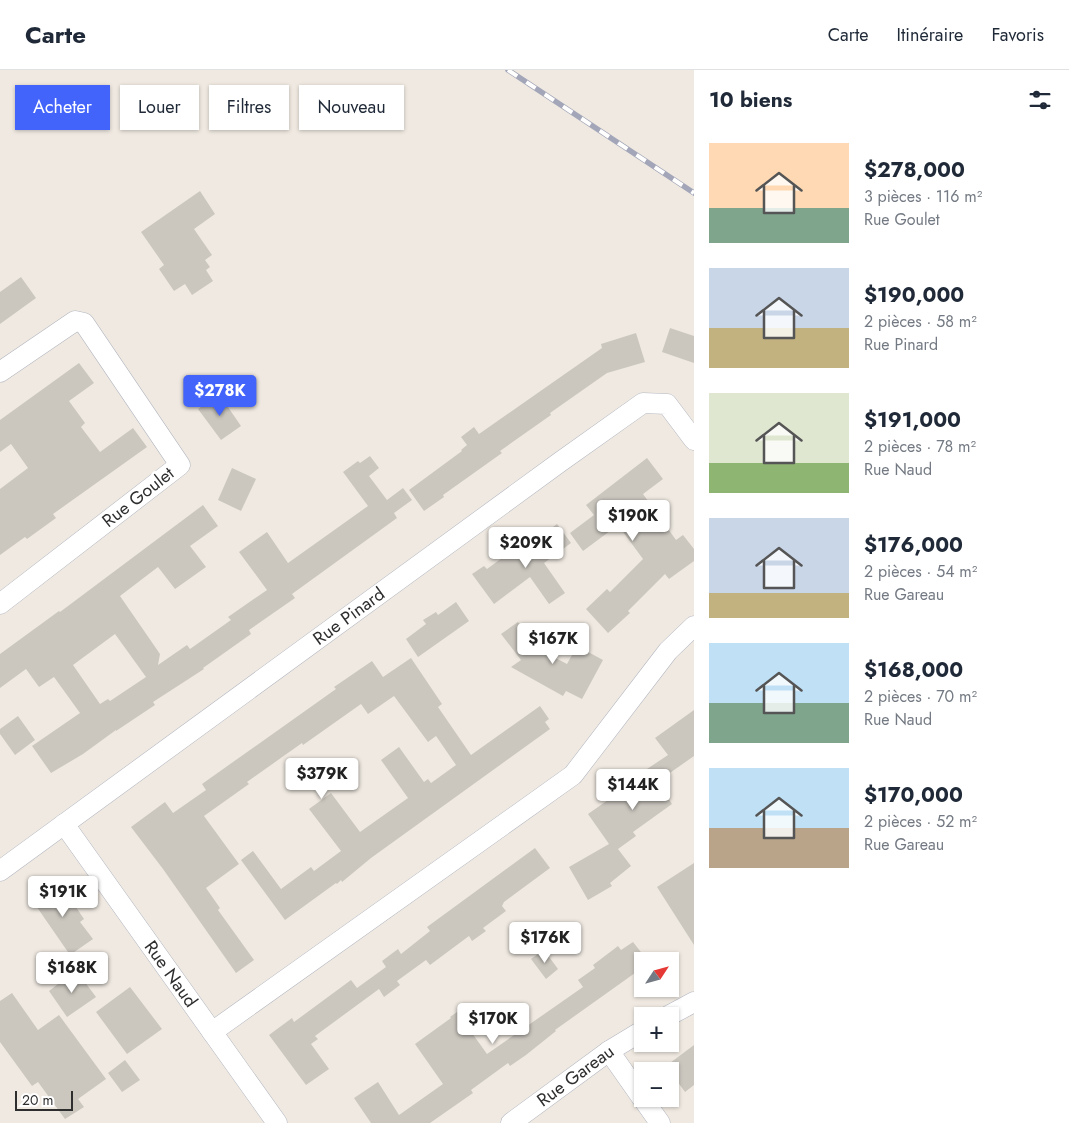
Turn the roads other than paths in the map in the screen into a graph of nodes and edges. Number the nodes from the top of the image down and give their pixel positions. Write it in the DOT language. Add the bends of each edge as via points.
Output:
graph roads {
  1 [pos="0,372"];
  2 [pos="694,440"];
  3 [pos="0,604"];
  4 [pos="694,626"];
  5 [pos="64,824"];
  6 [pos="0,871"];
  7 [pos="694,1002"];
  8 [pos="679,1010"];
  9 [pos="212,1032"];
  10 [pos="634,1036"];
  11 [pos="609,1051"];
  12 [pos="634,1086"];
  13 [pos="649,1107"];
  14 [pos="277,1123"];
  15 [pos="511,1123"];
  16 [pos="660,1123"];
  1 -- 3 [label="street, Rue Goulet" via="75,321 84,323 180,465"];
  2 -- 5 [label="street, Rue Pinard" via="667,404 643,403"];
  4 -- 9 [label="street" via="668,651 573,775"];
  5 -- 6 [label="street, Rue Pinard"];
  5 -- 9 [label="street, Rue Naud"];
  7 -- 8 [label="street"];
  9 -- 14 [label="street, Rue Naud"];
  10 -- 11 [label="street, Rue Gareau"];
  11 -- 12 [label="street"];
  11 -- 15 [label="street, Rue Gareau"];
  13 -- 16 [label="street"];
}
